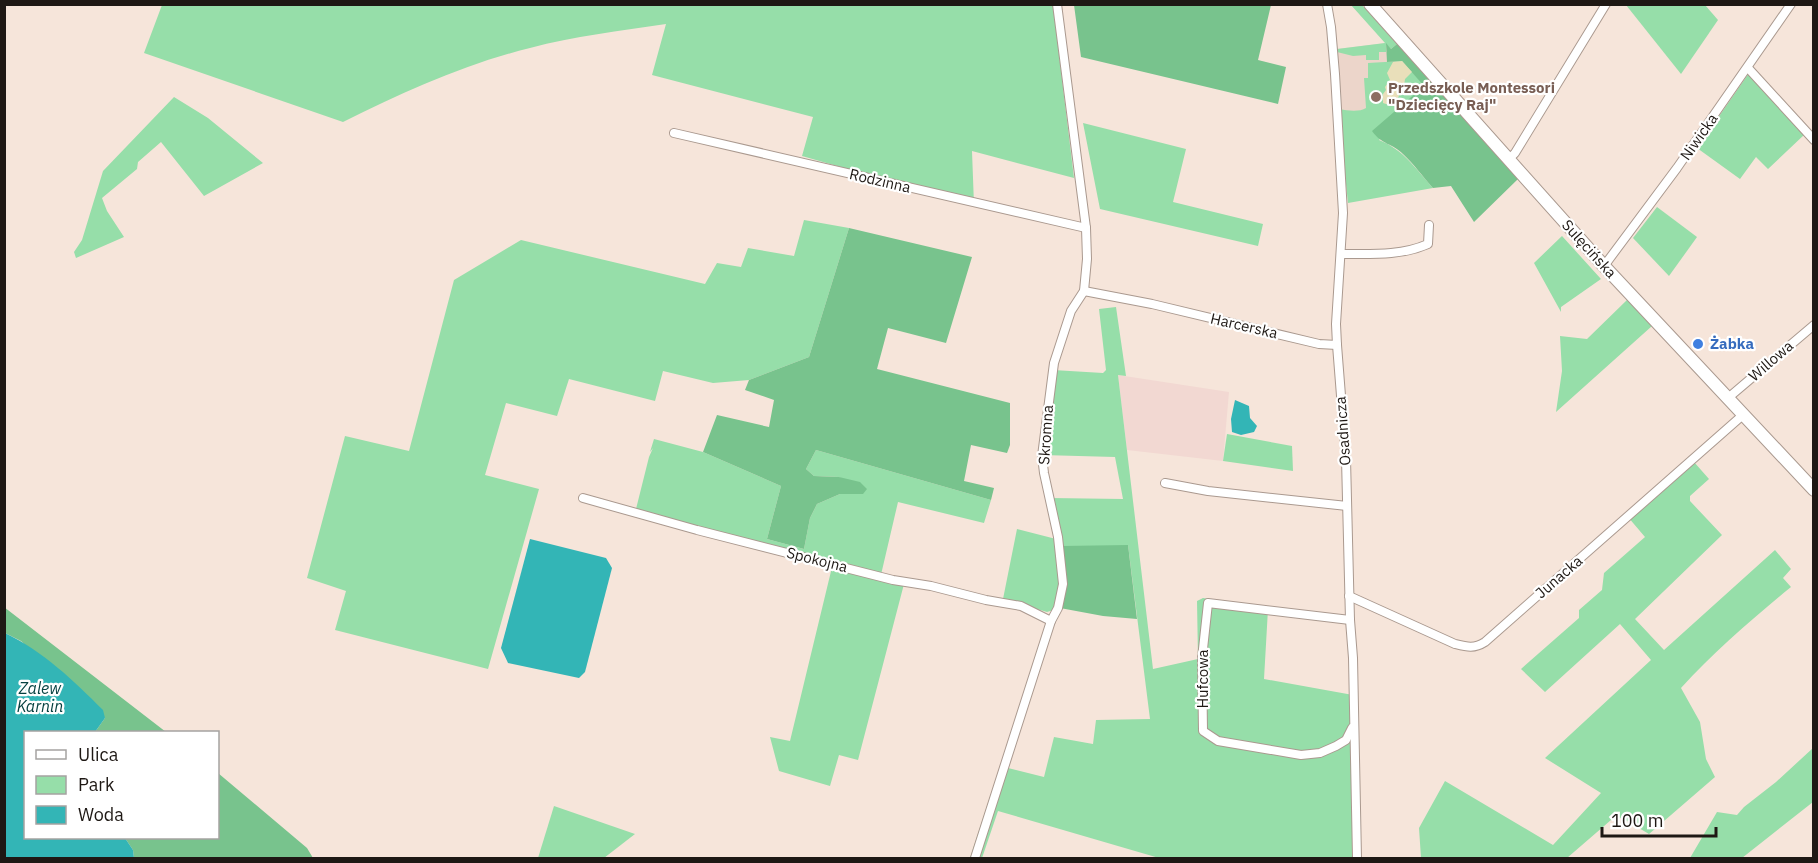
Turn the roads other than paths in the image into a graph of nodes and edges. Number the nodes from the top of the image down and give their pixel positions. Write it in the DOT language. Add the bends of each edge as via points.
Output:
graph roads {
  1 [pos="1057,4"];
  2 [pos="1327,4"];
  3 [pos="1370,4"];
  4 [pos="1606,4"];
  5 [pos="1791,4"];
  6 [pos="1748,68"];
  7 [pos="674,133"];
  8 [pos="1814,140"];
  9 [pos="1509,159"];
  10 [pos="1429,225"];
  11 [pos="1086,228"];
  12 [pos="1342,254"];
  13 [pos="1604,266"];
  14 [pos="1084,291"];
  15 [pos="1814,325"];
  16 [pos="1337,345"];
  17 [pos="1728,398"];
  18 [pos="1744,414"];
  19 [pos="1165,483"];
  20 [pos="1814,490"];
  21 [pos="583,498"];
  22 [pos="1347,506"];
  23 [pos="1349,596"];
  24 [pos="1350,620"];
  25 [pos="1051,621"];
  26 [pos="1353,725"];
  27 [pos="975,858"];
  28 [pos="1357,858"];
  1 -- 11 [label="street, Skromna"];
  2 -- 12 [label="street, Osadnicza" via="1335,74"];
  3 -- 9 [label="street, Sulęcińska"];
  4 -- 9 [label="street"];
  5 -- 6 [label="street, Niwicka"];
  6 -- 8 [label="street"];
  6 -- 13 [label="street, Niwicka"];
  7 -- 11 [label="street, Rodzinna"];
  9 -- 13 [label="street, Sulęcińska"];
  10 -- 12 [label="street" via="1428,244 1414,250"];
  11 -- 14 [label="street, Skromna"];
  12 -- 16 [label="street, Osadnicza"];
  13 -- 17 [label="street, Sulęcińska"];
  14 -- 16 [label="street, Harcerska"];
  14 -- 25 [label="street, Skromna" via="1071,311 1054,363 1042,456 1063,584"];
  15 -- 17 [label="street, Willowa"];
  16 -- 22 [label="street, Osadnicza"];
  17 -- 18 [label="street, Sulęcińska"];
  18 -- 20 [label="street, Sulęcińska"];
  18 -- 23 [label="street, Junacka" via="1478,646 1455,644"];
  19 -- 22 [label="street"];
  21 -- 25 [label="street, Spokojna" via="893,580 1021,606"];
  22 -- 23 [label="street, Osadnicza"];
  23 -- 24 [label="street, Osadnicza"];
  24 -- 26 [label="street, Osadnicza"];
  24 -- 26 [label="street, Hufcowa" via="1208,603 1202,658 1203,731 1218,741 1301,755 1336,746 1346,740"];
  25 -- 27 [label="street, Skromna"];
  26 -- 28 [label="street, Osadnicza"];
}
